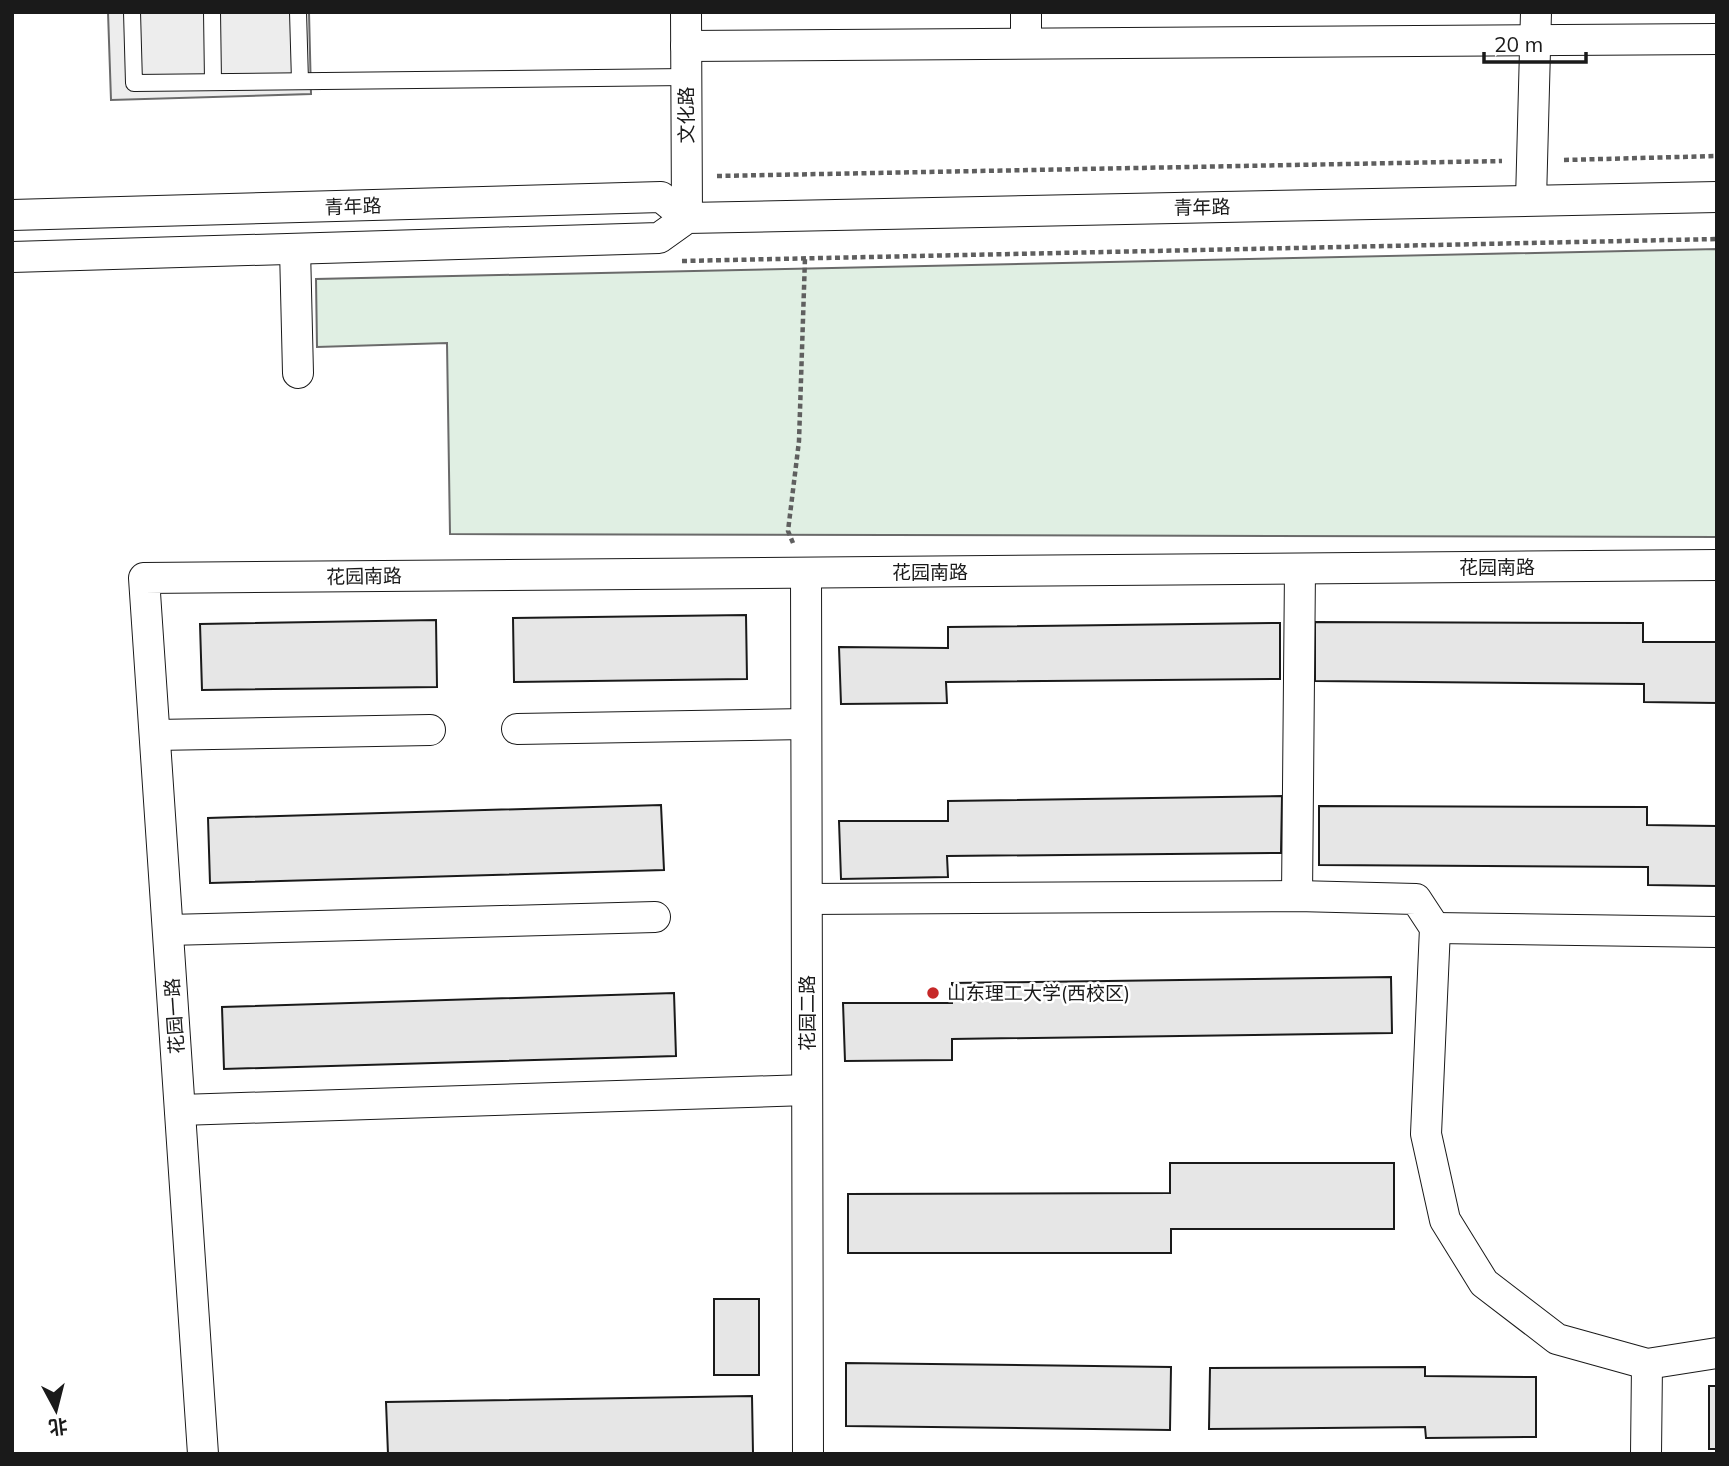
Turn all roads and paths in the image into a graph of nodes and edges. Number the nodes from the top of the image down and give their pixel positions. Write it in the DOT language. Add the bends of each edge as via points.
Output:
graph roads {
  1 [pos="132,12"];
  2 [pos="212,12"];
  3 [pos="298,12"];
  4 [pos="686,12"];
  5 [pos="1026,12"];
  6 [pos="1535,26"];
  7 [pos="1717,38"];
  8 [pos="1026,43"];
  9 [pos="687,46"];
  10 [pos="686,77"];
  11 [pos="213,81"];
  12 [pos="300,81"];
  13 [pos="1717,156"];
  14 [pos="1532,160"];
  15 [pos="687,177"];
  16 [pos="1717,197"];
  17 [pos="1531,200"];
  18 [pos="12,215"];
  19 [pos="687,218"];
  20 [pos="1717,239"];
  21 [pos="295,249"];
  22 [pos="12,257"];
  23 [pos="806,258"];
  24 [pos="681,261"];
  25 [pos="298,373"];
  26 [pos="1717,565"];
  27 [pos="1300,569"];
  28 [pos="806,573"];
  29 [pos="144,578"];
  30 [pos="806,724"];
  31 [pos="517,729"];
  32 [pos="430,730"];
  33 [pos="155,735"];
  34 [pos="1297,896"];
  35 [pos="807,899"];
  36 [pos="655,917"];
  37 [pos="1435,928"];
  38 [pos="168,930"];
  39 [pos="1717,932"];
  40 [pos="807,1090"];
  41 [pos="180,1110"];
  42 [pos="1717,1353"];
  43 [pos="1647,1364"];
  44 [pos="203,1454"];
  45 [pos="808,1454"];
  46 [pos="1646,1454"];
  1 -- 11 [label="lane" via="134,83"];
  2 -- 11 [label="lane"];
  3 -- 12 [label="lane"];
  4 -- 9 [label="street, 文化路"];
  5 -- 8 [label="street"];
  6 -- 7 [label="street"];
  6 -- 8 [label="street"];
  6 -- 14 [label="street"];
  8 -- 9 [label="street"];
  9 -- 10 [label="street, 文化路"];
  10 -- 12 [label="lane"];
  10 -- 15 [label="street, 文化路"];
  11 -- 12 [label="lane"];
  13 -- 14 [label="path"];
  14 -- 15 [label="path"];
  14 -- 17 [label="street"];
  15 -- 19 [label="street, 文化路"];
  16 -- 17 [label="street, 青年路"];
  17 -- 19 [label="street, 青年路"];
  18 -- 19 [label="street, 青年路" via="661,197"];
  19 -- 21 [label="street" via="659,238"];
  20 -- 23 [label="path"];
  21 -- 22 [label="street"];
  21 -- 25 [label="street"];
  23 -- 24 [label="path"];
  23 -- 28 [label="path" via="799,441 788,531"];
  26 -- 27 [label="street, 花园南路"];
  27 -- 28 [label="street, 花园南路"];
  27 -- 34 [label="street"];
  28 -- 29 [label="street, 花园南路"];
  28 -- 30 [label="street, 花园二路"];
  29 -- 33 [label="street, 花园一路"];
  30 -- 31 [label="street"];
  30 -- 35 [label="street, 花园二路"];
  32 -- 33 [label="street"];
  33 -- 38 [label="street, 花园一路"];
  34 -- 35 [label="street"];
  34 -- 37 [label="street" via="1416,899"];
  35 -- 40 [label="street, 花园二路"];
  36 -- 38 [label="street"];
  37 -- 39 [label="street"];
  37 -- 43 [label="street" via="1426,1134 1445,1220 1484,1283 1557,1339"];
  38 -- 41 [label="street, 花园一路"];
  40 -- 41 [label="street"];
  40 -- 45 [label="street, 花园二路"];
  41 -- 44 [label="street, 花园一路"];
  42 -- 43 [label="street"];
  43 -- 46 [label="street"];
}
